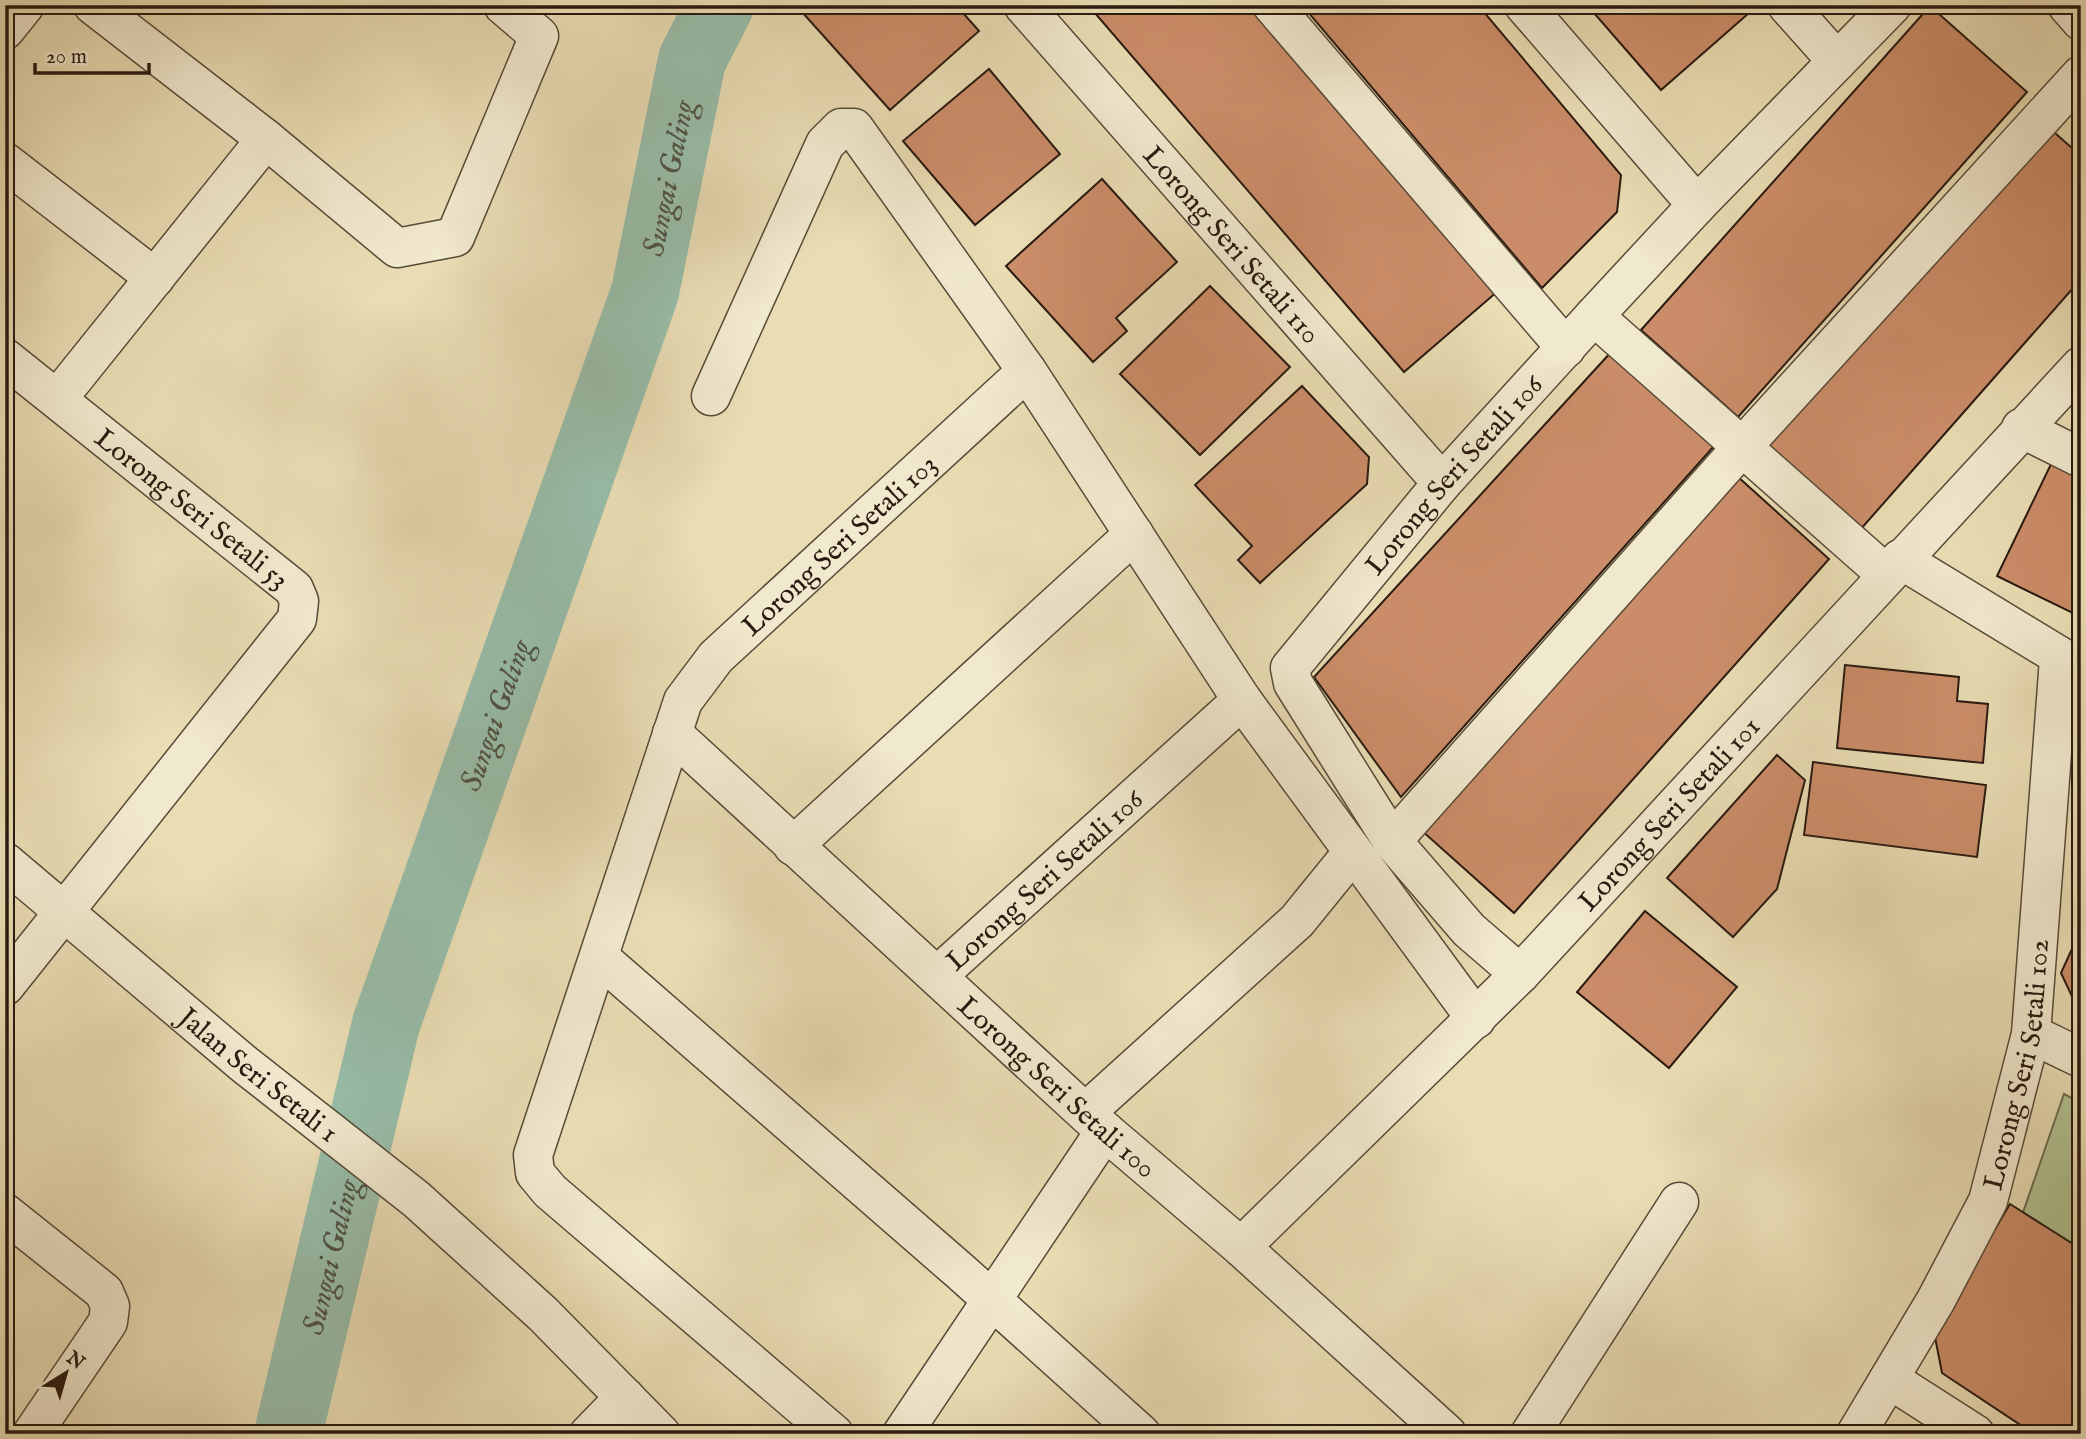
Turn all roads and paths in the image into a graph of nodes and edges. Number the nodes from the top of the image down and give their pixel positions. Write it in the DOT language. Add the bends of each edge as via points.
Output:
graph roads {
  1 [pos="25,5"];
  2 [pos="93,5"];
  3 [pos="503,5"];
  4 [pos="1023,5"];
  5 [pos="1272,5"];
  6 [pos="1524,5"];
  7 [pos="1787,5"];
  8 [pos="1892,5"];
  9 [pos="2067,5"];
  10 [pos="2081,21"];
  11 [pos="5,30"];
  12 [pos="1837,61"];
  13 [pos="2081,75"];
  14 [pos="266,139"];
  15 [pos="5,162"];
  16 [pos="1697,205"];
  17 [pos="155,278"];
  18 [pos="1594,316"];
  19 [pos="1566,348"];
  20 [pos="5,358"];
  21 [pos="2081,366"];
  22 [pos="1027,371"];
  23 [pos="711,396"];
  24 [pos="58,398"];
  25 [pos="2021,428"];
  26 [pos="1742,447"];
  27 [pos="2081,458"];
  28 [pos="1443,483"];
  29 [pos="1134,534"];
  30 [pos="1894,567"];
  31 [pos="2070,664"];
  32 [pos="1241,699"];
  33 [pos="672,733"];
  34 [pos="1392,841"];
  35 [pos="793,846"];
  36 [pos="1353,852"];
  37 [pos="5,862"];
  38 [pos="65,912"];
  39 [pos="600,958"];
  40 [pos="1520,974"];
  41 [pos="937,976"];
  42 [pos="5,986"];
  43 [pos="1476,1019"];
  44 [pos="2031,1034"];
  45 [pos="2081,1058"];
  46 [pos="1095,1121"];
  47 [pos="1679,1202"];
  48 [pos="5,1213"];
  49 [pos="1241,1247"];
  50 [pos="990,1299"];
  51 [pos="1889,1379"];
  52 [pos="625,1397"];
  53 [pos="830,1433"];
  54 [pos="32,1434"];
  55 [pos="589,1434"];
  56 [pos="661,1434"];
  57 [pos="902,1434"];
  58 [pos="1141,1434"];
  59 [pos="1447,1434"];
  60 [pos="1530,1434"];
  61 [pos="1856,1434"];
  62 [pos="1975,1434"];
  1 -- 11 [label="street"];
  2 -- 14 [label="street"];
  3 -- 14 [label="street" via="539,36 455,237 397,248"];
  4 -- 28 [label="street, Lorong Seri Setali 110"];
  5 -- 19 [label="street"];
  6 -- 16 [label="street"];
  7 -- 12 [label="street"];
  8 -- 12 [label="street, Lorong Seri Setali 106"];
  9 -- 10 [label="street"];
  12 -- 16 [label="street, Lorong Seri Setali 106"];
  13 -- 26 [label="street"];
  14 -- 17 [label="street"];
  15 -- 17 [label="street"];
  16 -- 18 [label="street, Lorong Seri Setali 106"];
  17 -- 24 [label="street"];
  18 -- 19 [label="street, Lorong Seri Setali 106"];
  18 -- 26 [label="street"];
  19 -- 28 [label="street, Lorong Seri Setali 106"];
  20 -- 24 [label="street, Lorong Seri Setali 53"];
  21 -- 25 [label="street, Lorong Seri Setali 101"];
  22 -- 23 [label="street" via="854,128 841,128 825,144"];
  22 -- 29 [label="street"];
  22 -- 33 [label="street, Lorong Seri Setali 103" via="716,657 683,701"];
  24 -- 38 [label="street, Lorong Seri Setali 53" via="294,589 299,601 297,619"];
  25 -- 27 [label="street"];
  25 -- 30 [label="street, Lorong Seri Setali 101"];
  26 -- 30 [label="street"];
  26 -- 34 [label="street"];
  28 -- 34 [label="street, Lorong Seri Setali 106" via="1290,668 1293,683"];
  29 -- 32 [label="street"];
  29 -- 35 [label="street"];
  30 -- 31 [label="street"];
  30 -- 40 [label="street, Lorong Seri Setali 101"];
  31 -- 44 [label="street, Lorong Seri Setali 102"];
  32 -- 36 [label="street"];
  32 -- 41 [label="street, Lorong Seri Setali 106"];
  33 -- 35 [label="street, Lorong Seri Setali 100"];
  33 -- 39 [label="street, Lorong Seri Setali 103"];
  34 -- 40 [label="street, Lorong Seri Setali 106" via="1469,930"];
  35 -- 41 [label="street, Lorong Seri Setali 100"];
  36 -- 43 [label="street"];
  36 -- 46 [label="street" via="1297,921"];
  37 -- 38 [label="street, Jalan Seri Setali 1"];
  38 -- 42 [label="street, Lorong Seri Setali 53"];
  38 -- 52 [label="street, Jalan Seri Setali 1" via="244,1064 416,1199 543,1314"];
  39 -- 50 [label="street"];
  39 -- 53 [label="street, Lorong Seri Setali 103" via="533,1155 535,1173 550,1191"];
  40 -- 43 [label="street, Lorong Seri Setali 101"];
  41 -- 46 [label="street, Lorong Seri Setali 100"];
  43 -- 49 [label="street, Lorong Seri Setali 101"];
  44 -- 45 [label="street"];
  44 -- 51 [label="street, Lorong Seri Setali 102" via="1989,1201"];
  46 -- 49 [label="street, Lorong Seri Setali 100"];
  46 -- 50 [label="street"];
  47 -- 60 [label="street"];
  48 -- 54 [label="street" via="104,1292 110,1306 108,1322"];
  49 -- 59 [label="street, Lorong Seri Setali 100"];
  50 -- 57 [label="street"];
  50 -- 58 [label="street"];
  51 -- 61 [label="street, Lorong Seri Setali 102"];
  51 -- 62 [label="street"];
  52 -- 55 [label="street"];
  52 -- 56 [label="street, Jalan Seri Setali 1"];
}
